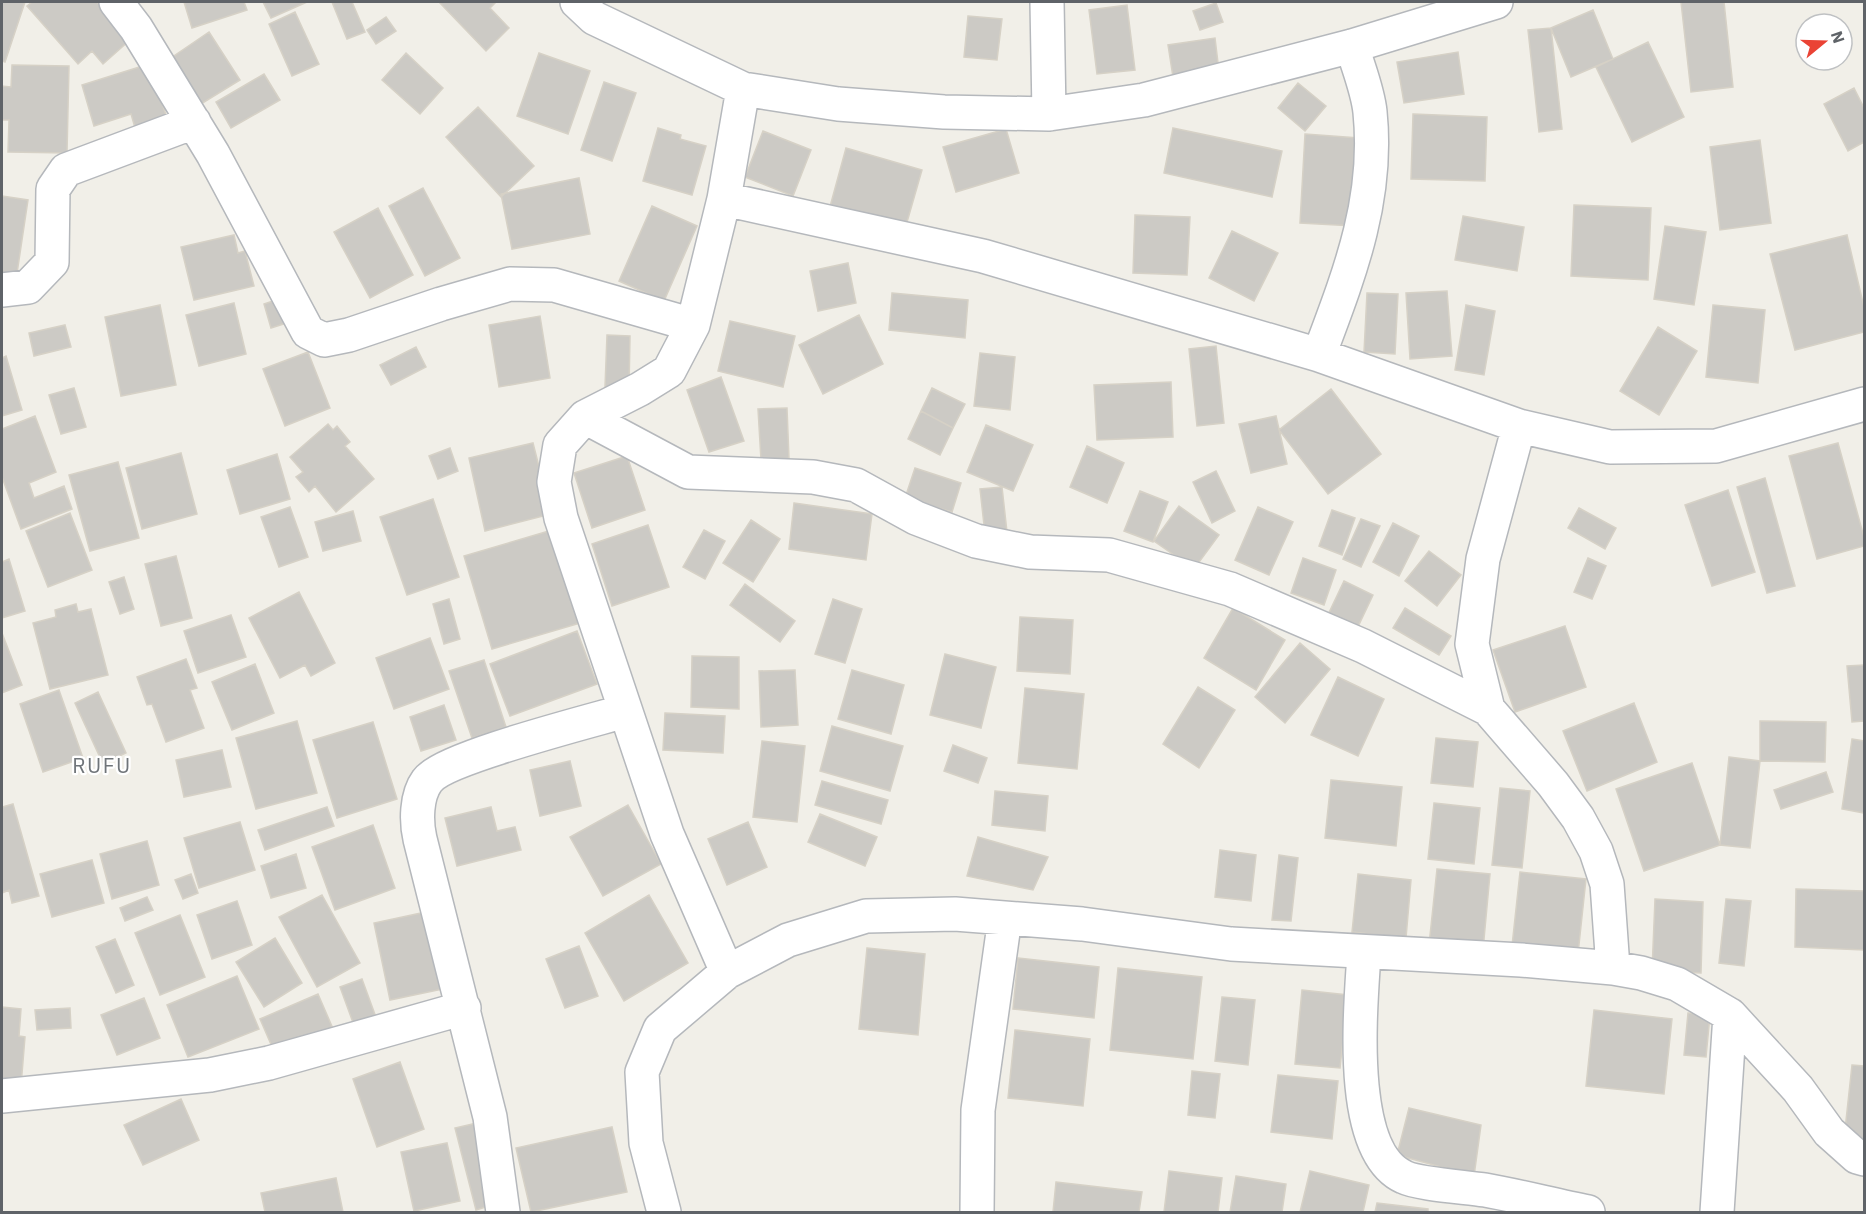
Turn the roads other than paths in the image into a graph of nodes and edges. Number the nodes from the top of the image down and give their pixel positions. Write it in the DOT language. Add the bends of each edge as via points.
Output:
graph roads {
  1 [pos="116,2"];
  2 [pos="577,2"];
  3 [pos="1047,2"];
  4 [pos="1480,4"];
  5 [pos="1352,46"];
  6 [pos="743,89"];
  7 [pos="1049,114"];
  8 [pos="194,122"];
  9 [pos="724,199"];
  10 [pos="2,290"];
  11 [pos="693,325"];
  12 [pos="1319,355"];
  13 [pos="1864,405"];
  14 [pos="585,417"];
  15 [pos="1519,426"];
  16 [pos="1488,709"];
  17 [pos="625,711"];
  18 [pos="1005,918"];
  19 [pos="1364,953"];
  20 [pos="1613,968"];
  21 [pos="726,972"];
  22 [pos="464,1008"];
  23 [pos="1730,1015"];
  24 [pos="2,1096"];
  25 [pos="1864,1159"];
  26 [pos="503,1212"];
  27 [pos="664,1212"];
  28 [pos="977,1212"];
  29 [pos="1588,1212"];
  30 [pos="1717,1212"];
  1 -- 8 [label="street"];
  2 -- 6 [label="street" via="594,18"];
  3 -- 7 [label="street"];
  4 -- 5 [label="street"];
  5 -- 7 [label="street" via="1144,100"];
  5 -- 12 [label="street" via="1370,110 1372,175 1355,257"];
  6 -- 7 [label="street" via="838,104"];
  6 -- 9 [label="street"];
  8 -- 10 [label="street" via="66,170 52,189 52,262 28,287"];
  8 -- 11 [label="street" via="296,313 308,333 324,340 510,284 554,285"];
  9 -- 11 [label="street"];
  9 -- 12 [label="street" via="983,256"];
  11 -- 14 [label="street" via="669,370"];
  12 -- 15 [label="street"];
  13 -- 15 [label="street" via="1716,446 1610,447"];
  14 -- 16 [label="street" via="688,472 813,477 856,485 916,518 976,541 1030,552 1109,555 1230,589 1363,646"];
  14 -- 17 [label="street" via="560,445 554,482 561,518"];
  15 -- 16 [label="street" via="1483,559 1472,644"];
  16 -- 20 [label="street" via="1553,784 1596,851 1607,884"];
  17 -- 21 [label="street" via="668,834"];
  17 -- 22 [label="street" via="486,752 434,774 423,788 417,827"];
  18 -- 19 [label="street" via="1231,944"];
  18 -- 21 [label="street" via="955,914 866,916 788,940"];
  18 -- 28 [label="street" via="978,1110"];
  19 -- 20 [label="street"];
  19 -- 29 [label="street" via="1359,1042 1364,1102 1373,1141 1383,1160 1404,1177"];
  20 -- 23 [label="street" via="1677,984"];
  21 -- 27 [label="street" via="660,1029 642,1072 646,1143"];
  22 -- 24 [label="street" via="210,1076"];
  22 -- 26 [label="street" via="490,1117"];
  23 -- 25 [label="street" via="1798,1089 1829,1132"];
  23 -- 30 [label="street"];
}
